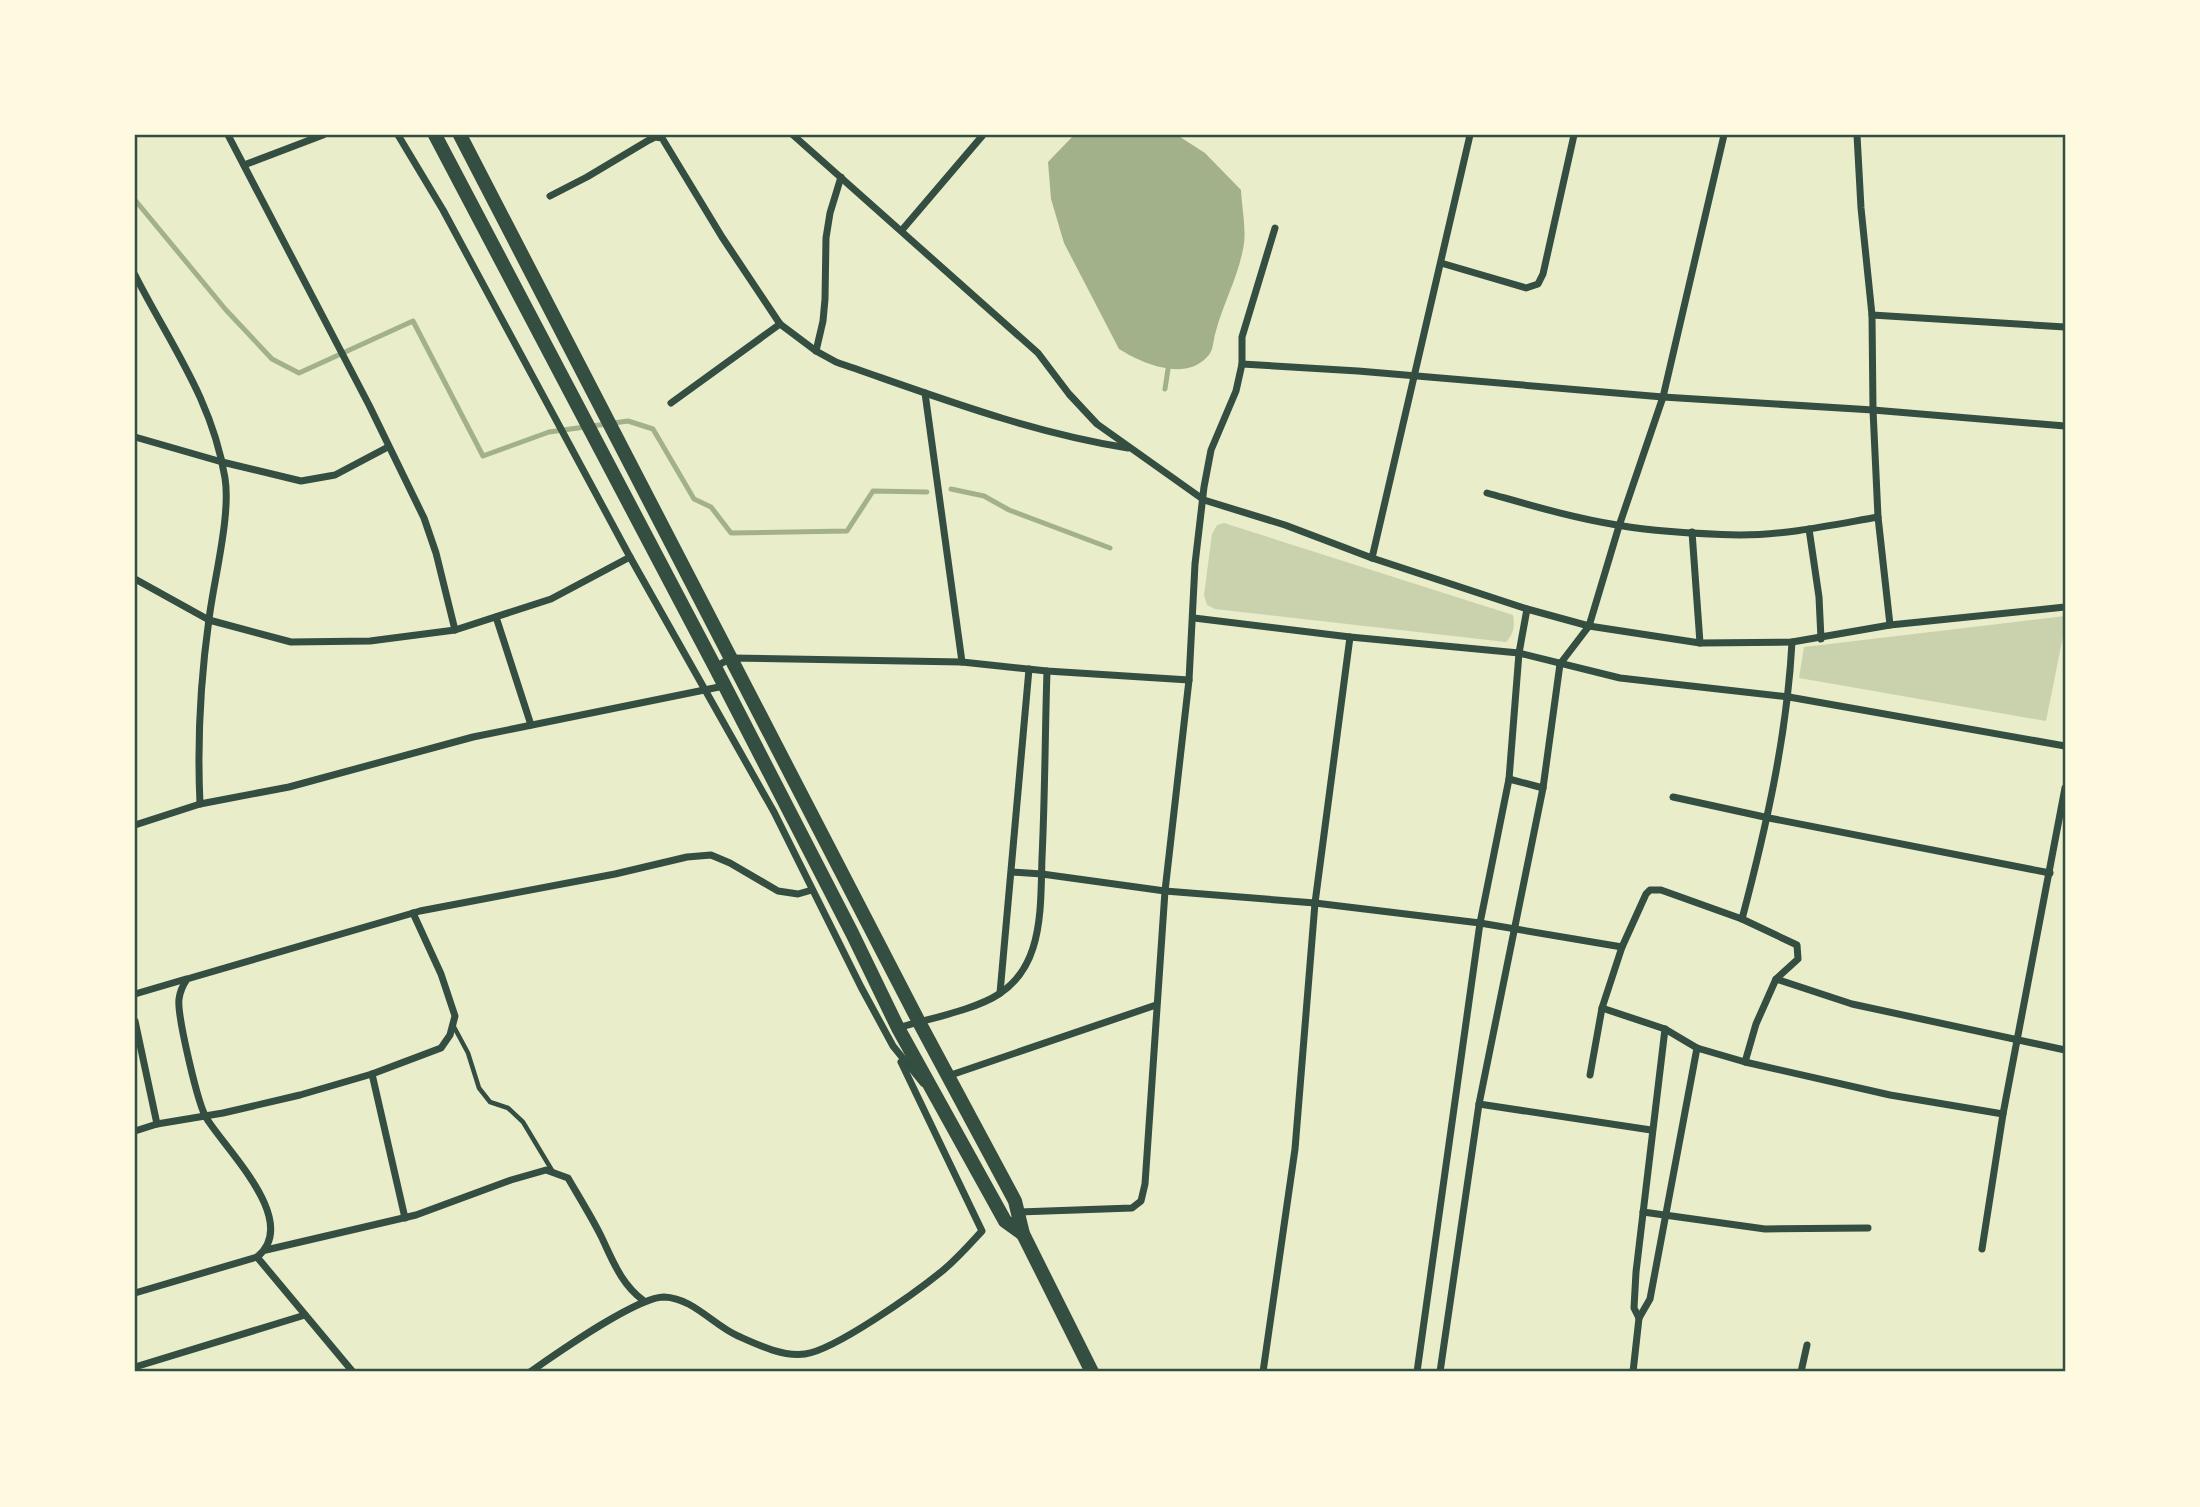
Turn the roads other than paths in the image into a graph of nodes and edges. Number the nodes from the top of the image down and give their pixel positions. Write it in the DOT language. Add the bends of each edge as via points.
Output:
graph roads {
  1 [pos="228,135"];
  2 [pos="323,135"];
  3 [pos="398,135"];
  4 [pos="435,135"];
  5 [pos="460,135"];
  6 [pos="793,135"];
  7 [pos="984,135"];
  8 [pos="1470,135"];
  9 [pos="1574,135"];
  10 [pos="1724,135"];
  11 [pos="1857,135"];
  12 [pos="244,165"];
  13 [pos="841,177"];
  14 [pos="550,196"];
  15 [pos="1275,228"];
  16 [pos="902,230"];
  17 [pos="1441,264"];
  18 [pos="135,275"];
  19 [pos="137,284"];
  20 [pos="1872,315"];
  21 [pos="780,324"];
  22 [pos="2065,327"];
  23 [pos="816,351"];
  24 [pos="1242,365"];
  25 [pos="1415,376"];
  26 [pos="925,393"];
  27 [pos="1663,397"];
  28 [pos="671,402"];
  29 [pos="1873,410"];
  30 [pos="2065,426"];
  31 [pos="135,437"];
  32 [pos="388,447"];
  33 [pos="1132,449"];
  34 [pos="222,463"];
  35 [pos="1487,493"];
  36 [pos="1204,500"];
  37 [pos="1878,517"];
  38 [pos="1619,526"];
  39 [pos="1809,529"];
  40 [pos="1692,532"];
  41 [pos="629,557"];
  42 [pos="1372,558"];
  43 [pos="135,579"];
  44 [pos="2065,607"];
  45 [pos="1527,609"];
  46 [pos="496,617"];
  47 [pos="1194,618"];
  48 [pos="209,620"];
  49 [pos="1891,625"];
  50 [pos="1589,626"];
  51 [pos="455,630"];
  52 [pos="1350,637"];
  53 [pos="1821,639"];
  54 [pos="1792,642"];
  55 [pos="1700,643"];
  56 [pos="1519,653"];
  57 [pos="732,658"];
  58 [pos="962,662"];
  59 [pos="1560,664"];
  60 [pos="715,667"];
  61 [pos="1028,669"];
  62 [pos="1047,671"];
  63 [pos="1189,680"];
  64 [pos="724,686"];
  65 [pos="704,690"];
  66 [pos="1789,697"];
  67 [pos="531,725"];
  68 [pos="2065,746"];
  69 [pos="1509,779"];
  70 [pos="1543,788"];
  71 [pos="2065,788"];
  72 [pos="1673,797"];
  73 [pos="200,804"];
  74 [pos="1769,818"];
  75 [pos="135,825"];
  76 [pos="1012,872"];
  77 [pos="2050,873"];
  78 [pos="1042,874"];
  79 [pos="812,890"];
  80 [pos="1165,891"];
  81 [pos="1315,903"];
  82 [pos="413,913"];
  83 [pos="1742,919"];
  84 [pos="1480,923"];
  85 [pos="1515,928"];
  86 [pos="1622,947"];
  87 [pos="187,979"];
  88 [pos="1776,979"];
  89 [pos="135,994"];
  90 [pos="1000,994"];
  91 [pos="1156,1005"];
  92 [pos="1602,1009"];
  93 [pos="135,1021"];
  94 [pos="919,1022"];
  95 [pos="453,1025"];
  96 [pos="898,1028"];
  97 [pos="1665,1029"];
  98 [pos="2018,1039"];
  99 [pos="893,1046"];
  100 [pos="1697,1048"];
  101 [pos="2065,1050"];
  102 [pos="1745,1062"];
  103 [pos="372,1074"];
  104 [pos="1590,1075"];
  105 [pos="948,1076"];
  106 [pos="934,1095"];
  107 [pos="1479,1104"];
  108 [pos="2003,1114"];
  109 [pos="205,1116"];
  110 [pos="157,1124"];
  111 [pos="1651,1130"];
  112 [pos="135,1131"];
  113 [pos="554,1172"];
  114 [pos="1019,1212"];
  115 [pos="1643,1212"];
  116 [pos="1667,1214"];
  117 [pos="405,1217"];
  118 [pos="1868,1228"];
  119 [pos="1023,1234"];
  120 [pos="1982,1249"];
  121 [pos="266,1250"];
  122 [pos="257,1257"];
  123 [pos="135,1293"];
  124 [pos="644,1301"];
  125 [pos="305,1315"];
  126 [pos="1639,1318"];
  127 [pos="1807,1345"];
  128 [pos="135,1367"];
  129 [pos="353,1372"];
  130 [pos="530,1372"];
  131 [pos="1092,1372"];
  132 [pos="1263,1372"];
  133 [pos="1417,1372"];
  134 [pos="1440,1372"];
  135 [pos="1633,1372"];
  136 [pos="1801,1372"];
  1 -- 12 [label="street"];
  2 -- 12 [label="street"];
  3 -- 41 [label="street"];
  4 -- 60 [label="main road"];
  5 -- 57 [label="main road"];
  6 -- 13 [label="street"];
  7 -- 16 [label="street"];
  8 -- 17 [label="street"];
  9 -- 17 [label="street" via="1543,274 1535,287"];
  10 -- 27 [label="street"];
  11 -- 20 [label="street"];
  12 -- 32 [label="street"];
  13 -- 16 [label="street"];
  13 -- 23 [label="street" via="826,238 825,299"];
  14 -- 21 [label="street" via="656,137 666,141"];
  15 -- 24 [label="street" via="1242,337"];
  16 -- 33 [label="street" via="1038,353 1097,424"];
  17 -- 25 [label="street"];
  18 -- 19 [label="street"];
  19 -- 34 [label="street" via="208,410"];
  20 -- 22 [label="street"];
  20 -- 29 [label="street"];
  21 -- 23 [label="street"];
  21 -- 28 [label="street"];
  23 -- 26 [label="street"];
  24 -- 25 [label="street"];
  24 -- 36 [label="street" via="1211,450"];
  25 -- 27 [label="street"];
  25 -- 42 [label="street"];
  26 -- 33 [label="street" via="1050,433"];
  26 -- 58 [label="street"];
  27 -- 29 [label="street"];
  27 -- 38 [label="street"];
  29 -- 30 [label="street"];
  29 -- 37 [label="street"];
  31 -- 34 [label="street"];
  32 -- 34 [label="street" via="317,480 301,481"];
  32 -- 51 [label="street" via="424,518"];
  33 -- 36 [label="street"];
  34 -- 48 [label="street" via="227,502"];
  35 -- 38 [label="street"];
  36 -- 42 [label="street"];
  36 -- 47 [label="street" via="1195,564"];
  37 -- 39 [label="street"];
  37 -- 49 [label="street"];
  38 -- 40 [label="street"];
  38 -- 50 [label="street"];
  39 -- 40 [label="street" via="1742,535"];
  39 -- 53 [label="street"];
  40 -- 55 [label="street"];
  41 -- 46 [label="street" via="551,599"];
  41 -- 65 [label="street"];
  42 -- 45 [label="street"];
  43 -- 48 [label="street"];
  44 -- 49 [label="street"];
  45 -- 50 [label="street"];
  45 -- 56 [label="street"];
  46 -- 51 [label="street"];
  46 -- 67 [label="street"];
  47 -- 52 [label="street"];
  47 -- 63 [label="street"];
  48 -- 51 [label="street" via="291,642 370,641"];
  48 -- 73 [label="street" via="197,744"];
  49 -- 53 [label="street"];
  50 -- 55 [label="street"];
  50 -- 59 [label="street"];
  52 -- 56 [label="street"];
  52 -- 81 [label="street"];
  53 -- 54 [label="street"];
  54 -- 55 [label="street"];
  54 -- 66 [label="street"];
  56 -- 59 [label="street"];
  56 -- 69 [label="street"];
  57 -- 58 [label="street"];
  57 -- 60 [label="street"];
  57 -- 94 [label="main road"];
  58 -- 61 [label="street"];
  59 -- 66 [label="street" via="1620,678"];
  59 -- 70 [label="street"];
  60 -- 64 [label="main road"];
  61 -- 62 [label="street"];
  61 -- 76 [label="street"];
  62 -- 63 [label="street"];
  62 -- 78 [label="street"];
  63 -- 80 [label="street"];
  64 -- 65 [label="street"];
  64 -- 96 [label="main road"];
  65 -- 67 [label="street"];
  65 -- 79 [label="street" via="774,812"];
  66 -- 68 [label="street"];
  66 -- 74 [label="street"];
  67 -- 73 [label="street" via="289,787"];
  69 -- 70 [label="street"];
  69 -- 84 [label="street"];
  70 -- 85 [label="street"];
  71 -- 77 [label="street"];
  72 -- 74 [label="street"];
  73 -- 75 [label="street"];
  74 -- 77 [label="street"];
  74 -- 83 [label="street"];
  76 -- 78 [label="street"];
  76 -- 90 [label="street"];
  77 -- 98 [label="street"];
  78 -- 80 [label="street"];
  78 -- 90 [label="street" via="1033,946 1020,975"];
  79 -- 82 [label="street" via="798,894 778,891 711,855"];
  79 -- 99 [label="street"];
  80 -- 81 [label="street"];
  80 -- 91 [label="street"];
  81 -- 84 [label="street"];
  81 -- 132 [label="street" via="1295,1149"];
  82 -- 87 [label="street"];
  82 -- 95 [label="street" via="441,974 455,1016"];
  83 -- 86 [label="street" via="1650,890"];
  83 -- 88 [label="street" via="1797,945 1798,959"];
  84 -- 85 [label="street"];
  84 -- 133 [label="street"];
  85 -- 86 [label="street"];
  85 -- 107 [label="street"];
  86 -- 92 [label="street"];
  87 -- 89 [label="street"];
  87 -- 109 [label="street" via="179,1000 181,1027"];
  88 -- 98 [label="street" via="1852,1004"];
  88 -- 102 [label="street"];
  90 -- 94 [label="street"];
  91 -- 105 [label="street"];
  91 -- 114 [label="street" via="1146,1184 1141,1200 1132,1208"];
  92 -- 97 [label="street"];
  92 -- 104 [label="street"];
  93 -- 110 [label="street"];
  94 -- 96 [label="street"];
  94 -- 105 [label="main road"];
  95 -- 103 [label="street" via="441,1048"];
  95 -- 113 [label="lane" via="479,1088 490,1102 508,1108 523,1122"];
  96 -- 106 [label="main road"];
  97 -- 100 [label="street"];
  97 -- 111 [label="street"];
  98 -- 101 [label="street"];
  98 -- 108 [label="street"];
  99 -- 106 [label="street"];
  99 -- 124 [label="street" via="982,1231 941,1272 832,1345 804,1354 774,1350 735,1335 681,1300"];
  100 -- 102 [label="street"];
  100 -- 116 [label="street"];
  102 -- 108 [label="street" via="1890,1095"];
  103 -- 109 [label="street"];
  103 -- 117 [label="street"];
  105 -- 114 [label="main road"];
  106 -- 119 [label="main road" via="1005,1221"];
  107 -- 111 [label="street"];
  107 -- 134 [label="street"];
  108 -- 120 [label="street"];
  109 -- 110 [label="street"];
  109 -- 121 [label="street" via="271,1215"];
  110 -- 112 [label="street"];
  111 -- 115 [label="street"];
  113 -- 117 [label="street" via="511,1180"];
  113 -- 124 [label="street" via="568,1178 620,1276"];
  114 -- 119 [label="main road"];
  115 -- 116 [label="street"];
  115 -- 126 [label="street" via="1634,1308"];
  116 -- 118 [label="street" via="1765,1228"];
  116 -- 126 [label="street" via="1650,1299"];
  117 -- 121 [label="street"];
  119 -- 131 [label="main road"];
  121 -- 122 [label="street"];
  122 -- 123 [label="street"];
  122 -- 125 [label="street"];
  124 -- 130 [label="street"];
  125 -- 128 [label="street"];
  125 -- 129 [label="street"];
  126 -- 135 [label="street"];
  127 -- 136 [label="street"];
}
